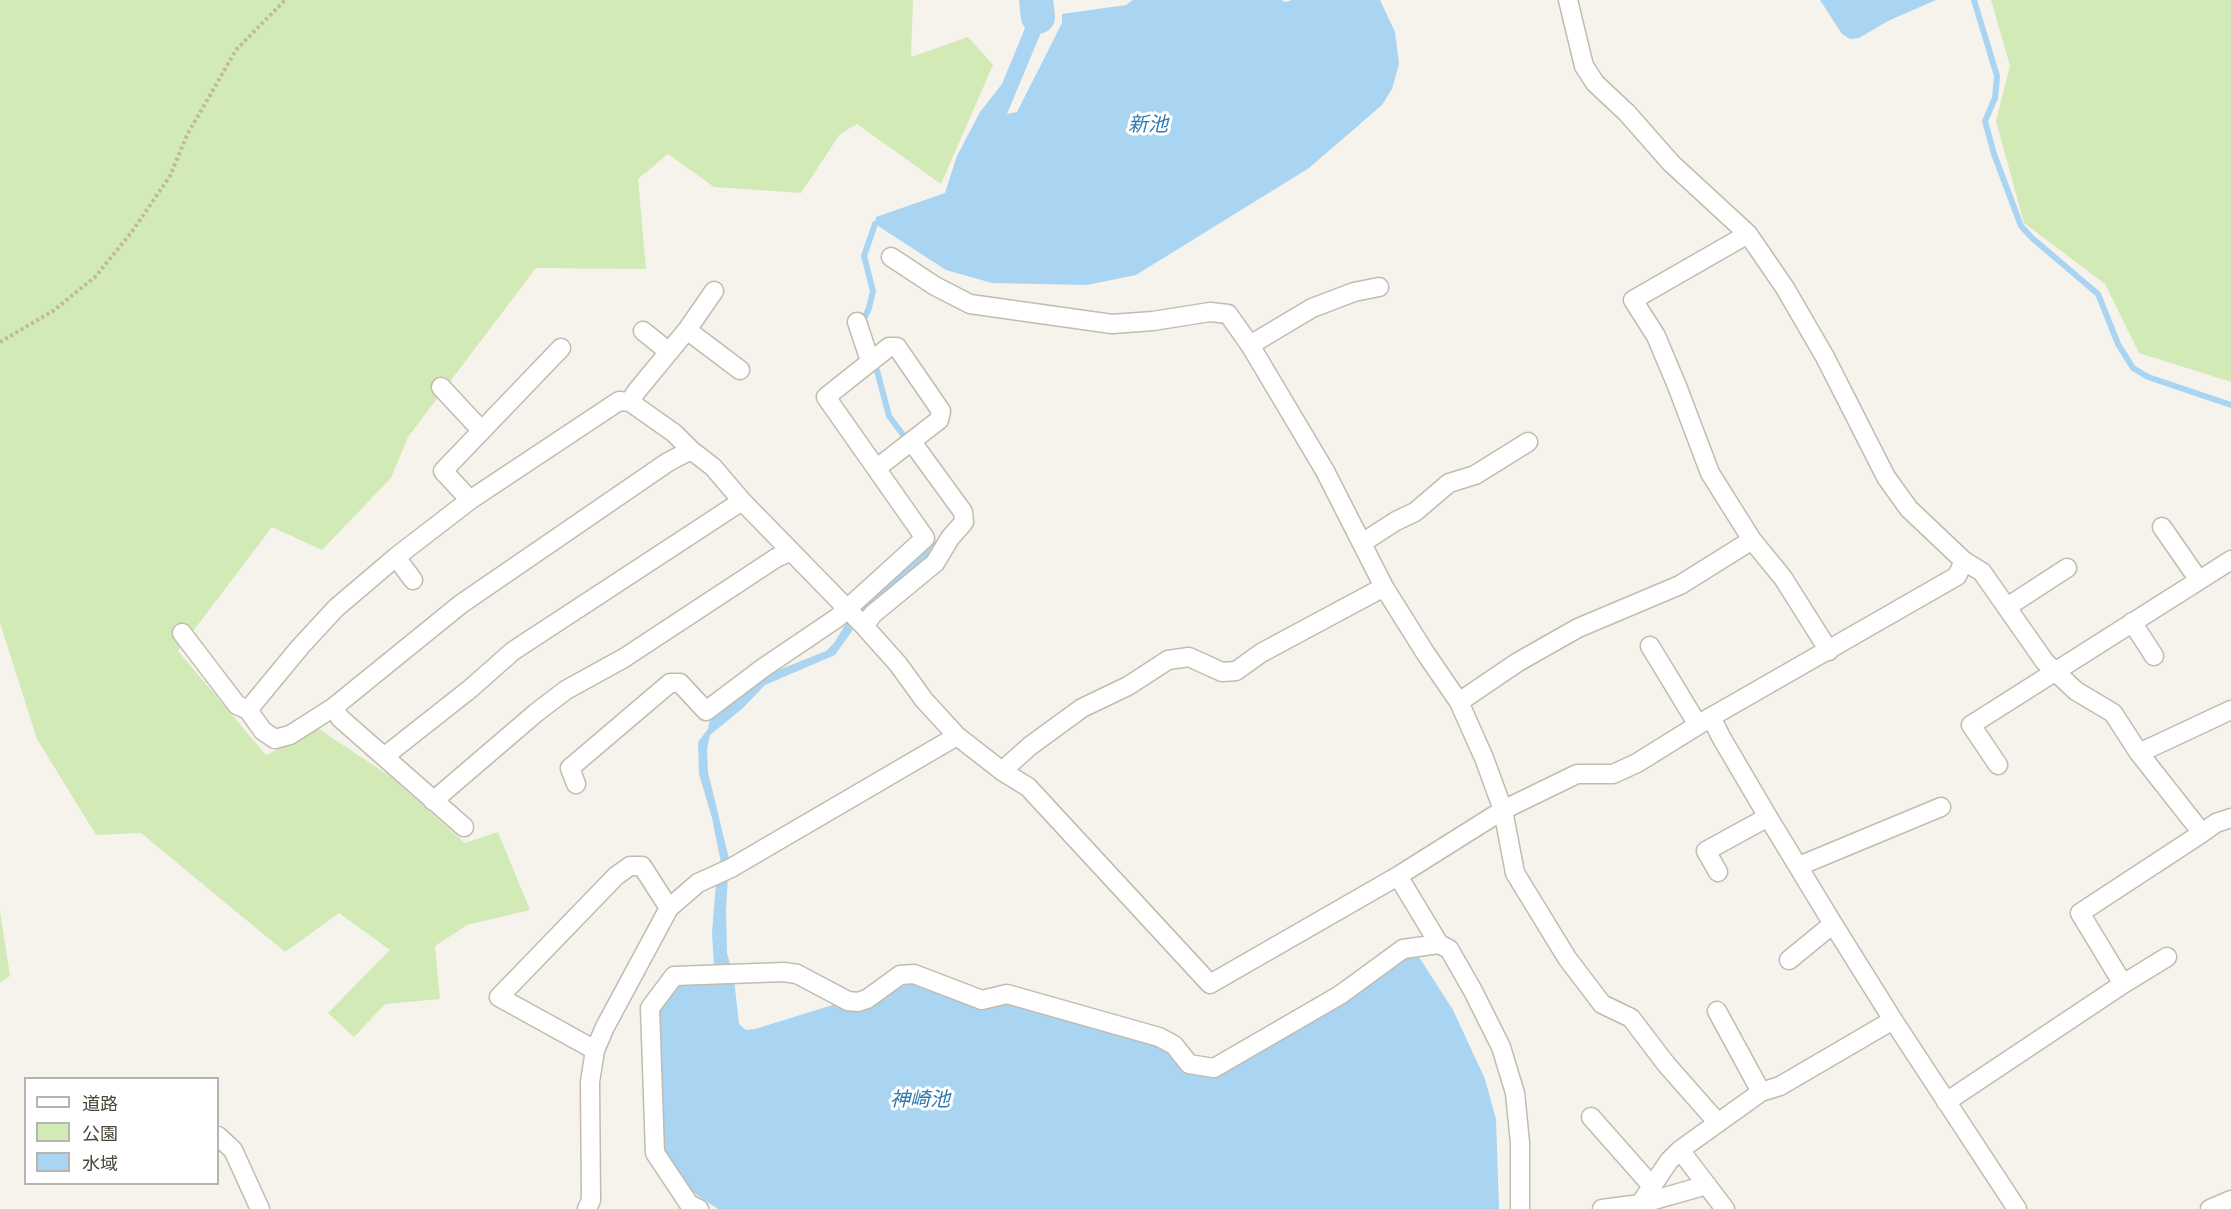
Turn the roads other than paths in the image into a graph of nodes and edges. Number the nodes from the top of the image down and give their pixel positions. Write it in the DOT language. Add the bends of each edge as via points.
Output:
graph roads {
  1 [pos="1568,0"];
  2 [pos="1748,234"];
  3 [pos="891,257"];
  4 [pos="1379,286"];
  5 [pos="714,291"];
  6 [pos="857,322"];
  7 [pos="687,330"];
  8 [pos="643,331"];
  9 [pos="1250,345"];
  10 [pos="561,348"];
  11 [pos="669,352"];
  12 [pos="870,361"];
  13 [pos="740,370"];
  14 [pos="441,387"];
  15 [pos="630,402"];
  16 [pos="481,430"];
  17 [pos="912,442"];
  18 [pos="1528,442"];
  19 [pos="691,450"];
  20 [pos="877,468"];
  21 [pos="470,500"];
  22 [pos="742,501"];
  23 [pos="2162,527"];
  24 [pos="1752,540"];
  25 [pos="1362,543"];
  26 [pos="791,551"];
  27 [pos="396,557"];
  28 [pos="2231,560"];
  29 [pos="1964,561"];
  30 [pos="2067,568"];
  31 [pos="2198,579"];
  32 [pos="413,580"];
  33 [pos="1384,587"];
  34 [pos="2007,607"];
  35 [pos="856,618"];
  36 [pos="2132,622"];
  37 [pos="182,633"];
  38 [pos="1650,646"];
  39 [pos="1829,651"];
  40 [pos="2154,656"];
  41 [pos="2056,671"];
  42 [pos="1459,702"];
  43 [pos="334,707"];
  44 [pos="248,710"];
  45 [pos="2231,710"];
  46 [pos="1705,721"];
  47 [pos="957,736"];
  48 [pos="2139,753"];
  49 [pos="385,756"];
  50 [pos="1998,765"];
  51 [pos="1002,771"];
  52 [pos="576,784"];
  53 [pos="433,801"];
  54 [pos="1941,807"];
  55 [pos="1503,810"];
  56 [pos="1768,817"];
  57 [pos="2231,818"];
  58 [pos="464,827"];
  59 [pos="2202,833"];
  60 [pos="1799,866"];
  61 [pos="1718,872"];
  62 [pos="1398,876"];
  63 [pos="669,908"];
  64 [pos="1833,924"];
  65 [pos="1439,944"];
  66 [pos="2167,957"];
  67 [pos="1789,960"];
  68 [pos="2123,984"];
  69 [pos="1717,1011"];
  70 [pos="1893,1020"];
  71 [pos="595,1050"];
  72 [pos="1761,1092"];
  73 [pos="1946,1102"];
  74 [pos="1591,1117"];
  75 [pos="1718,1123"];
  76 [pos="219,1137"];
  77 [pos="1680,1150"];
  78 [pos="1707,1185"];
  79 [pos="1652,1186"];
  80 [pos="2231,1200"];
  81 [pos="1640,1204"];
  82 [pos="260,1209"];
  83 [pos="587,1209"];
  84 [pos="699,1209"];
  85 [pos="1520,1209"];
  86 [pos="1602,1209"];
  87 [pos="1725,1209"];
  88 [pos="2017,1209"];
  89 [pos="2210,1209"];
  1 -- 2 [label="street" via="1584,66 1595,83 1671,163"];
  2 -- 24 [label="street" via="1633,300 1656,336 1710,473"];
  2 -- 29 [label="street" via="1825,357 1886,477 1909,509"];
  3 -- 9 [label="street" via="970,304 1112,324 1210,312 1228,314"];
  4 -- 9 [label="street" via="1312,308"];
  5 -- 7 [label="street"];
  6 -- 12 [label="street"];
  7 -- 11 [label="street"];
  7 -- 13 [label="street"];
  8 -- 11 [label="street"];
  9 -- 25 [label="street" via="1325,471"];
  10 -- 16 [label="street"];
  11 -- 15 [label="street"];
  12 -- 17 [label="street" via="889,347 897,347 941,411 939,420"];
  12 -- 20 [label="street" via="826,397"];
  14 -- 16 [label="street"];
  15 -- 19 [label="street"];
  15 -- 21 [label="street" via="619,401"];
  16 -- 21 [label="street" via="443,471"];
  17 -- 20 [label="street"];
  17 -- 35 [label="street" via="963,512 964,522 935,562 873,614"];
  18 -- 25 [label="street" via="1475,476 1449,483 1415,512"];
  19 -- 22 [label="street" via="713,467"];
  19 -- 43 [label="street" via="461,604"];
  20 -- 35 [label="street" via="925,538"];
  21 -- 27 [label="street"];
  22 -- 26 [label="street"];
  22 -- 49 [label="street" via="513,651"];
  23 -- 31 [label="street"];
  24 -- 39 [label="street" via="1783,578"];
  24 -- 42 [label="street" via="1680,585 1578,628"];
  25 -- 33 [label="street"];
  26 -- 35 [label="street"];
  26 -- 53 [label="street" via="624,658 566,690"];
  27 -- 32 [label="street"];
  27 -- 44 [label="street" via="336,608"];
  28 -- 31 [label="street"];
  29 -- 34 [label="street" via="1982,572"];
  29 -- 39 [label="street" via="1957,576"];
  30 -- 34 [label="street"];
  31 -- 36 [label="street"];
  33 -- 42 [label="street"];
  33 -- 51 [label="street" via="1261,653 1236,671 1222,672 1189,657 1168,660 1128,686 1082,708"];
  34 -- 41 [label="street" via="2045,662"];
  35 -- 47 [label="street"];
  35 -- 52 [label="street" via="837,618 706,711 680,683 670,683 570,768"];
  36 -- 40 [label="street"];
  36 -- 41 [label="street"];
  37 -- 44 [label="street" via="237,705"];
  38 -- 46 [label="street"];
  39 -- 46 [label="street"];
  41 -- 48 [label="street" via="2076,691 2113,713"];
  41 -- 50 [label="street" via="1971,725"];
  42 -- 55 [label="street"];
  43 -- 44 [label="street" via="291,735 275,739 263,731"];
  43 -- 49 [label="street" via="340,718"];
  45 -- 48 [label="street"];
  46 -- 55 [label="street" via="1637,764 1613,774 1577,774"];
  46 -- 56 [label="street" via="1720,737"];
  47 -- 51 [label="street"];
  47 -- 63 [label="street" via="698,883"];
  48 -- 59 [label="street"];
  49 -- 53 [label="street"];
  51 -- 62 [label="street" via="1028,787 1210,984"];
  53 -- 58 [label="street"];
  54 -- 60 [label="street"];
  55 -- 62 [label="street"];
  55 -- 75 [label="street" via="1515,873 1567,958 1602,1004 1631,1018"];
  56 -- 60 [label="street"];
  56 -- 61 [label="street" via="1706,851"];
  57 -- 59 [label="street"];
  59 -- 68 [label="street" via="2080,913"];
  60 -- 64 [label="street"];
  62 -- 65 [label="street"];
  63 -- 71 [label="street"];
  63 -- 71 [label="street" via="642,866 630,866 499,997"];
  64 -- 67 [label="street"];
  64 -- 70 [label="street"];
  65 -- 84 [label="street" via="1403,949 1340,995 1214,1068 1190,1064 1174,1045 1159,1037 1007,994 982,1000 914,974 900,975 858,1002 797,974 784,972 674,976 650,1008 655,1153 689,1204"];
  65 -- 85 [label="street" via="1449,949 1473,991 1500,1047 1515,1093"];
  66 -- 68 [label="street"];
  68 -- 73 [label="street"];
  69 -- 72 [label="street"];
  70 -- 72 [label="street" via="1780,1086"];
  70 -- 73 [label="street"];
  71 -- 83 [label="street" via="590,1082 591,1200"];
  72 -- 75 [label="street"];
  73 -- 88 [label="street"];
  74 -- 79 [label="street"];
  75 -- 77 [label="street"];
  76 -- 82 [label="street" via="233,1150"];
  77 -- 78 [label="street"];
  77 -- 79 [label="street"];
  78 -- 81 [label="street"];
  78 -- 87 [label="street"];
  79 -- 81 [label="street"];
  80 -- 89 [label="street"];
  81 -- 86 [label="street"];
}
